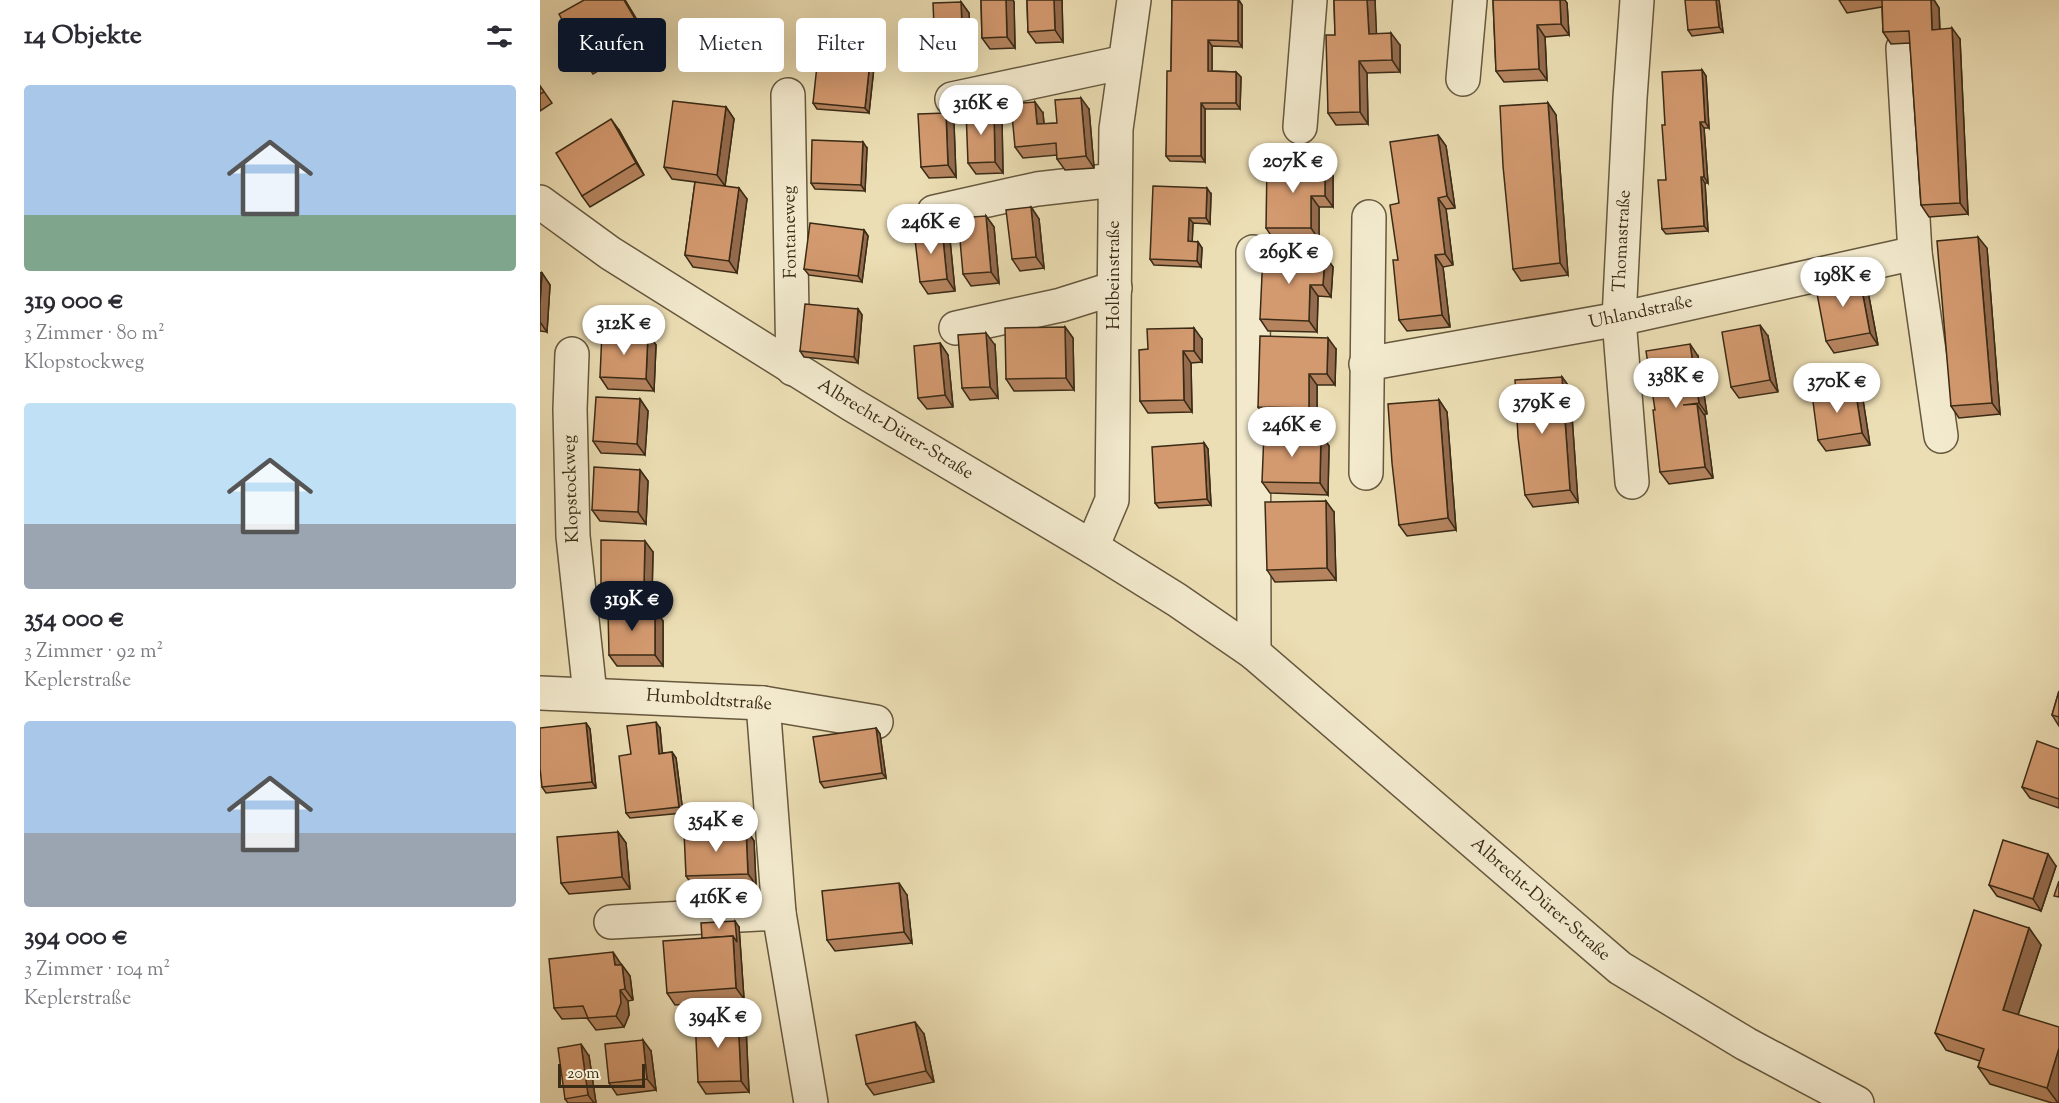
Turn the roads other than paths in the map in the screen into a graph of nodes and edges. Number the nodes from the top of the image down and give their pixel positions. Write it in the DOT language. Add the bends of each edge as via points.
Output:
graph roads {
  1 [pos="1134,0"];
  2 [pos="1310,0"];
  3 [pos="1470,0"];
  4 [pos="1637,0"];
  5 [pos="1903,48"];
  6 [pos="1125,62"];
  7 [pos="1463,79"];
  8 [pos="788,95"];
  9 [pos="952,99"];
  10 [pos="1300,127"];
  11 [pos="1115,180"];
  12 [pos="540,202"];
  13 [pos="934,212"];
  14 [pos="1369,217"];
  15 [pos="1253,252"];
  16 [pos="1915,253"];
  17 [pos="1114,288"];
  18 [pos="1619,319"];
  19 [pos="956,328"];
  20 [pos="572,354"];
  21 [pos="1366,364"];
  22 [pos="793,369"];
  23 [pos="1941,436"];
  24 [pos="1366,473"];
  25 [pos="1632,482"];
  26 [pos="1092,547"];
  27 [pos="1254,653"];
  28 [pos="540,693"];
  29 [pos="590,694"];
  30 [pos="763,703"];
  31 [pos="876,722"];
  32 [pos="779,913"];
  33 [pos="611,922"];
  34 [pos="802,1102"];
  35 [pos="1857,1103"];
  1 -- 6 [label="street, Holbeinstraße"];
  2 -- 10 [label="street"];
  3 -- 7 [label="street"];
  4 -- 18 [label="street, Thomastraße"];
  5 -- 16 [label="street"];
  6 -- 9 [label="street"];
  6 -- 11 [label="street, Holbeinstraße" via="1116,129"];
  8 -- 22 [label="street, Fontaneweg"];
  11 -- 13 [label="street" via="1037,189"];
  11 -- 17 [label="street, Holbeinstraße"];
  12 -- 22 [label="street, Albrecht-Dürer-Straße" via="610,253"];
  14 -- 21 [label="street"];
  15 -- 27 [label="street"];
  16 -- 18 [label="street, Uhlandstraße"];
  16 -- 23 [label="street"];
  17 -- 19 [label="street" via="1061,305"];
  17 -- 26 [label="street, Holbeinstraße" via="1112,500"];
  18 -- 21 [label="street, Uhlandstraße"];
  18 -- 25 [label="street, Thomastraße"];
  20 -- 29 [label="street, Klopstockweg" via="573,536"];
  21 -- 24 [label="street"];
  22 -- 26 [label="street, Albrecht-Dürer-Straße"];
  26 -- 27 [label="street, Albrecht-Dürer-Straße"];
  27 -- 35 [label="street, Albrecht-Dürer-Straße" via="1620,968 1746,1044"];
  28 -- 29 [label="street, Humboldtstraße"];
  29 -- 30 [label="street, Humboldtstraße"];
  30 -- 31 [label="street, Humboldtstraße"];
  30 -- 32 [label="street"];
  32 -- 33 [label="street"];
  32 -- 34 [label="street"];
}
